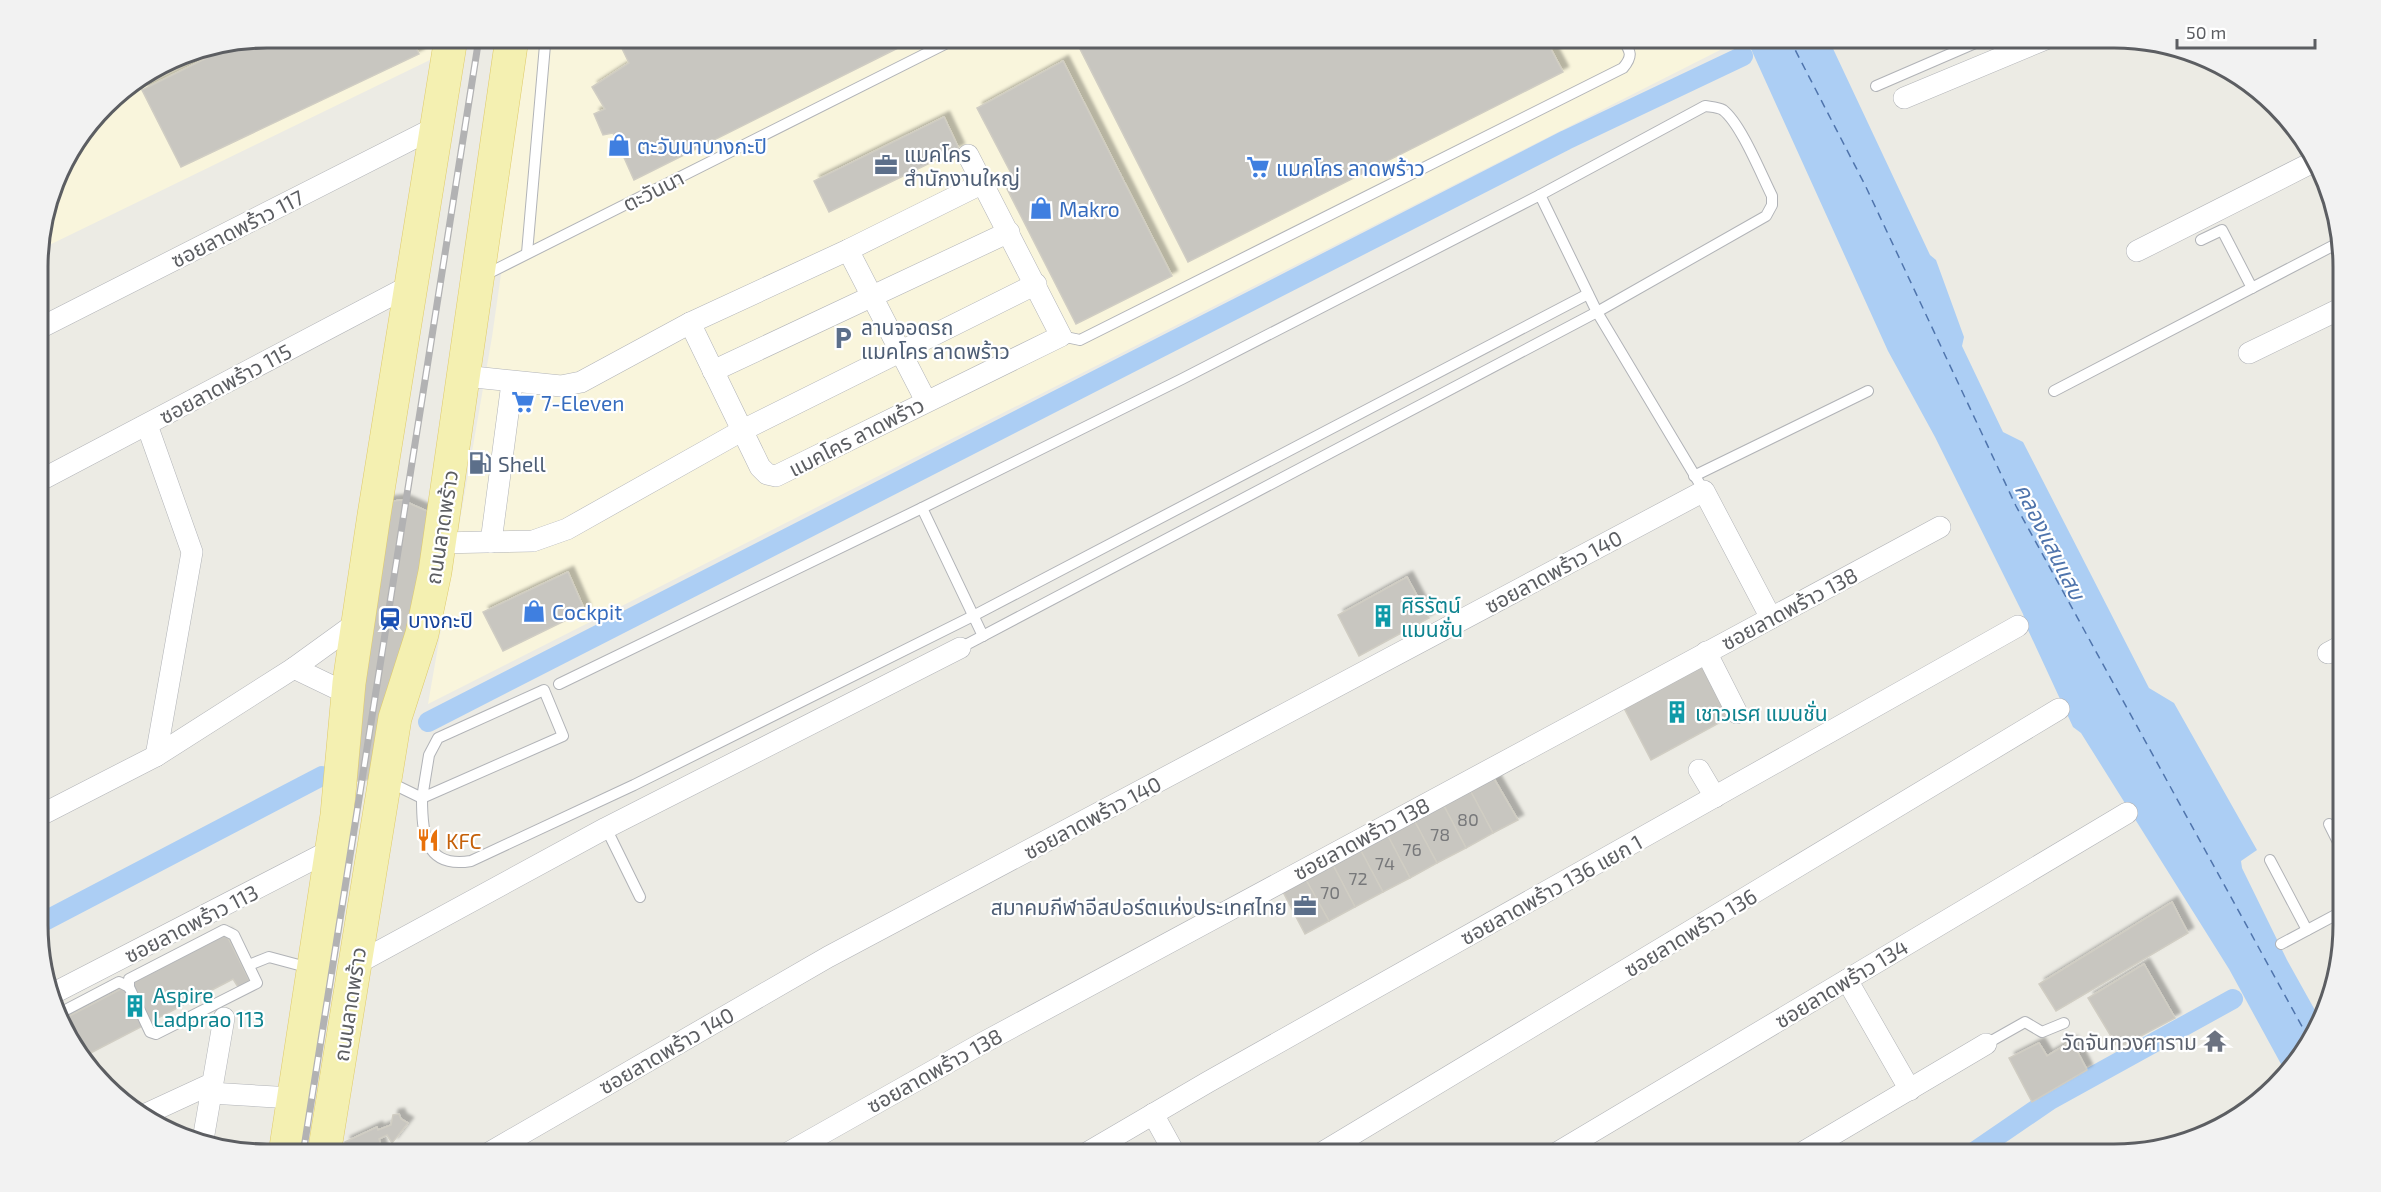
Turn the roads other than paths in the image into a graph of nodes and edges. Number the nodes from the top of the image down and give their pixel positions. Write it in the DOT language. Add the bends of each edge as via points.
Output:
graph roads {
  1 [pos="449,48"];
  2 [pos="466,48"];
  3 [pos="493,48"];
  4 [pos="511,48"];
  5 [pos="545,48"];
  6 [pos="937,48"];
  7 [pos="1628,48"];
  8 [pos="1964,48"];
  9 [pos="2024,48"];
  10 [pos="1876,86"];
  11 [pos="1904,98"];
  12 [pos="436,127"];
  13 [pos="968,155"];
  14 [pos="2307,165"];
  15 [pos="983,183"];
  16 [pos="1540,195"];
  17 [pos="1009,232"];
  18 [pos="2200,240"];
  19 [pos="2332,246"];
  20 [pos="848,250"];
  21 [pos="2137,251"];
  22 [pos="527,253"];
  23 [pos="478,279"];
  24 [pos="1036,284"];
  25 [pos="411,285"];
  26 [pos="2252,288"];
  27 [pos="1588,294"];
  28 [pos="872,296"];
  29 [pos="1597,312"];
  30 [pos="2333,312"];
  31 [pos="690,323"];
  32 [pos="48,324"];
  33 [pos="1061,336"];
  34 [pos="900,351"];
  35 [pos="2248,353"];
  36 [pos="713,371"];
  37 [pos="512,383"];
  38 [pos="439,387"];
  39 [pos="1868,391"];
  40 [pos="2054,391"];
  41 [pos="926,401"];
  42 [pos="147,425"];
  43 [pos="743,430"];
  44 [pos="48,476"];
  45 [pos="1699,484"];
  46 [pos="922,508"];
  47 [pos="1940,527"];
  48 [pos="491,542"];
  49 [pos="440,543"];
  50 [pos="973,616"];
  51 [pos="1771,618"];
  52 [pos="359,621"];
  53 [pos="2018,626"];
  54 [pos="982,636"];
  55 [pos="960,648"];
  56 [pos="1706,652"];
  57 [pos="294,668"];
  58 [pos="559,684"];
  59 [pos="348,694"];
  60 [pos="2060,709"];
  61 [pos="1737,713"];
  62 [pos="395,718"];
  63 [pos="156,756"];
  64 [pos="1700,770"];
  65 [pos="386,780"];
  66 [pos="1715,797"];
  67 [pos="422,798"];
  68 [pos="48,811"];
  69 [pos="2127,813"];
  70 [pos="337,815"];
  71 [pos="2329,824"];
  72 [pos="606,828"];
  73 [pos="2333,832"];
  74 [pos="332,850"];
  75 [pos="2270,860"];
  76 [pos="640,897"];
  77 [pos="2333,916"];
  78 [pos="2307,930"];
  79 [pos="2281,944"];
  80 [pos="356,964"];
  81 [pos="249,965"];
  82 [pos="313,969"];
  83 [pos="1847,980"];
  84 [pos="129,987"];
  85 [pos="58,991"];
  86 [pos="65,1010"];
  87 [pos="224,1018"];
  88 [pos="2064,1023"];
  89 [pos="1986,1044"];
  90 [pos="211,1088"];
  91 [pos="1910,1089"];
  92 [pos="293,1098"];
  93 [pos="152,1111"];
  94 [pos="1153,1114"];
  95 [pos="205,1135"];
  96 [pos="287,1144"];
  97 [pos="326,1144"];
  98 [pos="504,1144"];
  99 [pos="804,1144"];
  100 [pos="1102,1144"];
  101 [pos="1169,1144"];
  102 [pos="1337,1144"];
  103 [pos="1572,1144"];
  104 [pos="1817,1144"];
  1 -- 12 [label="main road, ถนนลาดพร้าว"];
  2 -- 38 [label="main road"];
  3 -- 38 [label="main road"];
  4 -- 23 [label="main road, ถนนลาดพร้าว"];
  5 -- 22 [label="lane"];
  6 -- 22 [label="lane, ตะวันนา"];
  7 -- 33 [label="lane" via="1630,60 1623,68 1080,340"];
  8 -- 10 [label="lane"];
  9 -- 11 [label="street"];
  12 -- 25 [label="main road, ถนนลาดพร้าว"];
  12 -- 32 [label="street, ซอยลาดพร้าว 117"];
  13 -- 15 [label="street"];
  14 -- 21 [label="street"];
  15 -- 17 [label="street"];
  15 -- 20 [label="street"];
  16 -- 27 [label="lane"];
  16 -- 29 [label="lane" via="1705,106 1713,106 1733,120 1772,196 1766,216"];
  16 -- 46 [label="lane"];
  17 -- 24 [label="street"];
  17 -- 28 [label="street"];
  18 -- 26 [label="lane" via="2222,230"];
  19 -- 26 [label="lane"];
  20 -- 28 [label="street"];
  20 -- 31 [label="street"];
  22 -- 23 [label="lane, ตะวันนา"];
  23 -- 38 [label="main road, ถนนลาดพร้าว"];
  24 -- 33 [label="street"];
  24 -- 34 [label="street"];
  25 -- 42 [label="street, ซอยลาดพร้าว 115"];
  25 -- 52 [label="main road, ถนนลาดพร้าว"];
  26 -- 40 [label="lane"];
  27 -- 29 [label="lane"];
  27 -- 50 [label="lane"];
  28 -- 34 [label="street"];
  28 -- 36 [label="street"];
  29 -- 45 [label="lane"];
  29 -- 54 [label="lane"];
  30 -- 35 [label="street"];
  31 -- 36 [label="street, แมคโคร ลาดพร้าว"];
  31 -- 37 [label="street" via="581,382 561,386"];
  33 -- 41 [label="street, แมคโคร ลาดพร้าว"];
  34 -- 41 [label="street"];
  34 -- 43 [label="street"];
  36 -- 43 [label="street, แมคโคร ลาดพร้าว"];
  37 -- 38 [label="street"];
  37 -- 48 [label="street"];
  38 -- 49 [label="main road, ถนนลาดพร้าว"];
  38 -- 62 [label="main road"];
  38 -- 70 [label="main road"];
  39 -- 45 [label="lane"];
  41 -- 43 [label="street, แมคโคร ลาดพร้าว" via="776,476 767,474 760,466"];
  42 -- 44 [label="street, ซอยลาดพร้าว 115"];
  42 -- 63 [label="street" via="192,552"];
  43 -- 48 [label="street" via="567,529 533,541"];
  45 -- 51 [label="street"];
  45 -- 98 [label="street, ซอยลาดพร้าว 140" via="828,957"];
  46 -- 50 [label="lane"];
  46 -- 58 [label="lane"];
  47 -- 51 [label="street, ซอยลาดพร้าว 138"];
  48 -- 49 [label="street"];
  49 -- 62 [label="main road, ถนนลาดพร้าว" via="422,634"];
  50 -- 54 [label="lane"];
  50 -- 67 [label="lane" via="634,785 471,861 447,861 429,846 422,825"];
  51 -- 56 [label="street, ซอยลาดพร้าว 138"];
  52 -- 57 [label="street"];
  52 -- 59 [label="main road, ถนนลาดพร้าว"];
  53 -- 66 [label="street, ซอยลาดพร้าว 136 แยก 1"];
  54 -- 55 [label="lane"];
  55 -- 72 [label="street"];
  56 -- 61 [label="street"];
  56 -- 99 [label="street, ซอยลาดพร้าว 138"];
  57 -- 59 [label="street"];
  57 -- 63 [label="street"];
  59 -- 70 [label="main road, ถนนลาดพร้าว"];
  60 -- 102 [label="street, ซอยลาดพร้าว 136"];
  62 -- 65 [label="main road, ถนนลาดพร้าว"];
  63 -- 68 [label="street"];
  64 -- 66 [label="street"];
  65 -- 67 [label="lane"];
  65 -- 80 [label="main road, ถนนลาดพร้าว"];
  66 -- 94 [label="street, ซอยลาดพร้าว 136 แยก 1"];
  67 -- 67 [label="lane" via="429,755 438,738 544,690 563,736"];
  69 -- 83 [label="street, ซอยลาดพร้าว 134"];
  70 -- 74 [label="main road, ถนนลาดพร้าว"];
  71 -- 73 [label="lane"];
  72 -- 76 [label="lane"];
  72 -- 80 [label="street"];
  74 -- 82 [label="main road, ถนนลาดพร้าว"];
  74 -- 85 [label="street, ซอยลาดพร้าว 113"];
  75 -- 78 [label="lane"];
  77 -- 78 [label="lane"];
  78 -- 79 [label="lane"];
  80 -- 97 [label="main road, ถนนลาดพร้าว"];
  81 -- 82 [label="lane" via="269,957"];
  81 -- 84 [label="lane" via="234,935 224,930 129,979"];
  81 -- 84 [label="lane" via="256,985 156,1034 150,1032"];
  82 -- 92 [label="main road, ถนนลาดพร้าว"];
  83 -- 91 [label="street"];
  83 -- 103 [label="street, ซอยลาดพร้าว 134"];
  84 -- 86 [label="lane" via="119,982"];
  87 -- 90 [label="street"];
  88 -- 89 [label="lane" via="2042,1032 2025,1022"];
  89 -- 91 [label="street"];
  90 -- 92 [label="street"];
  90 -- 93 [label="street"];
  90 -- 95 [label="street"];
  91 -- 104 [label="street"];
  92 -- 96 [label="main road, ถนนลาดพร้าว"];
  94 -- 100 [label="street, ซอยลาดพร้าว 136 แยก 1"];
  94 -- 101 [label="street"];
}
